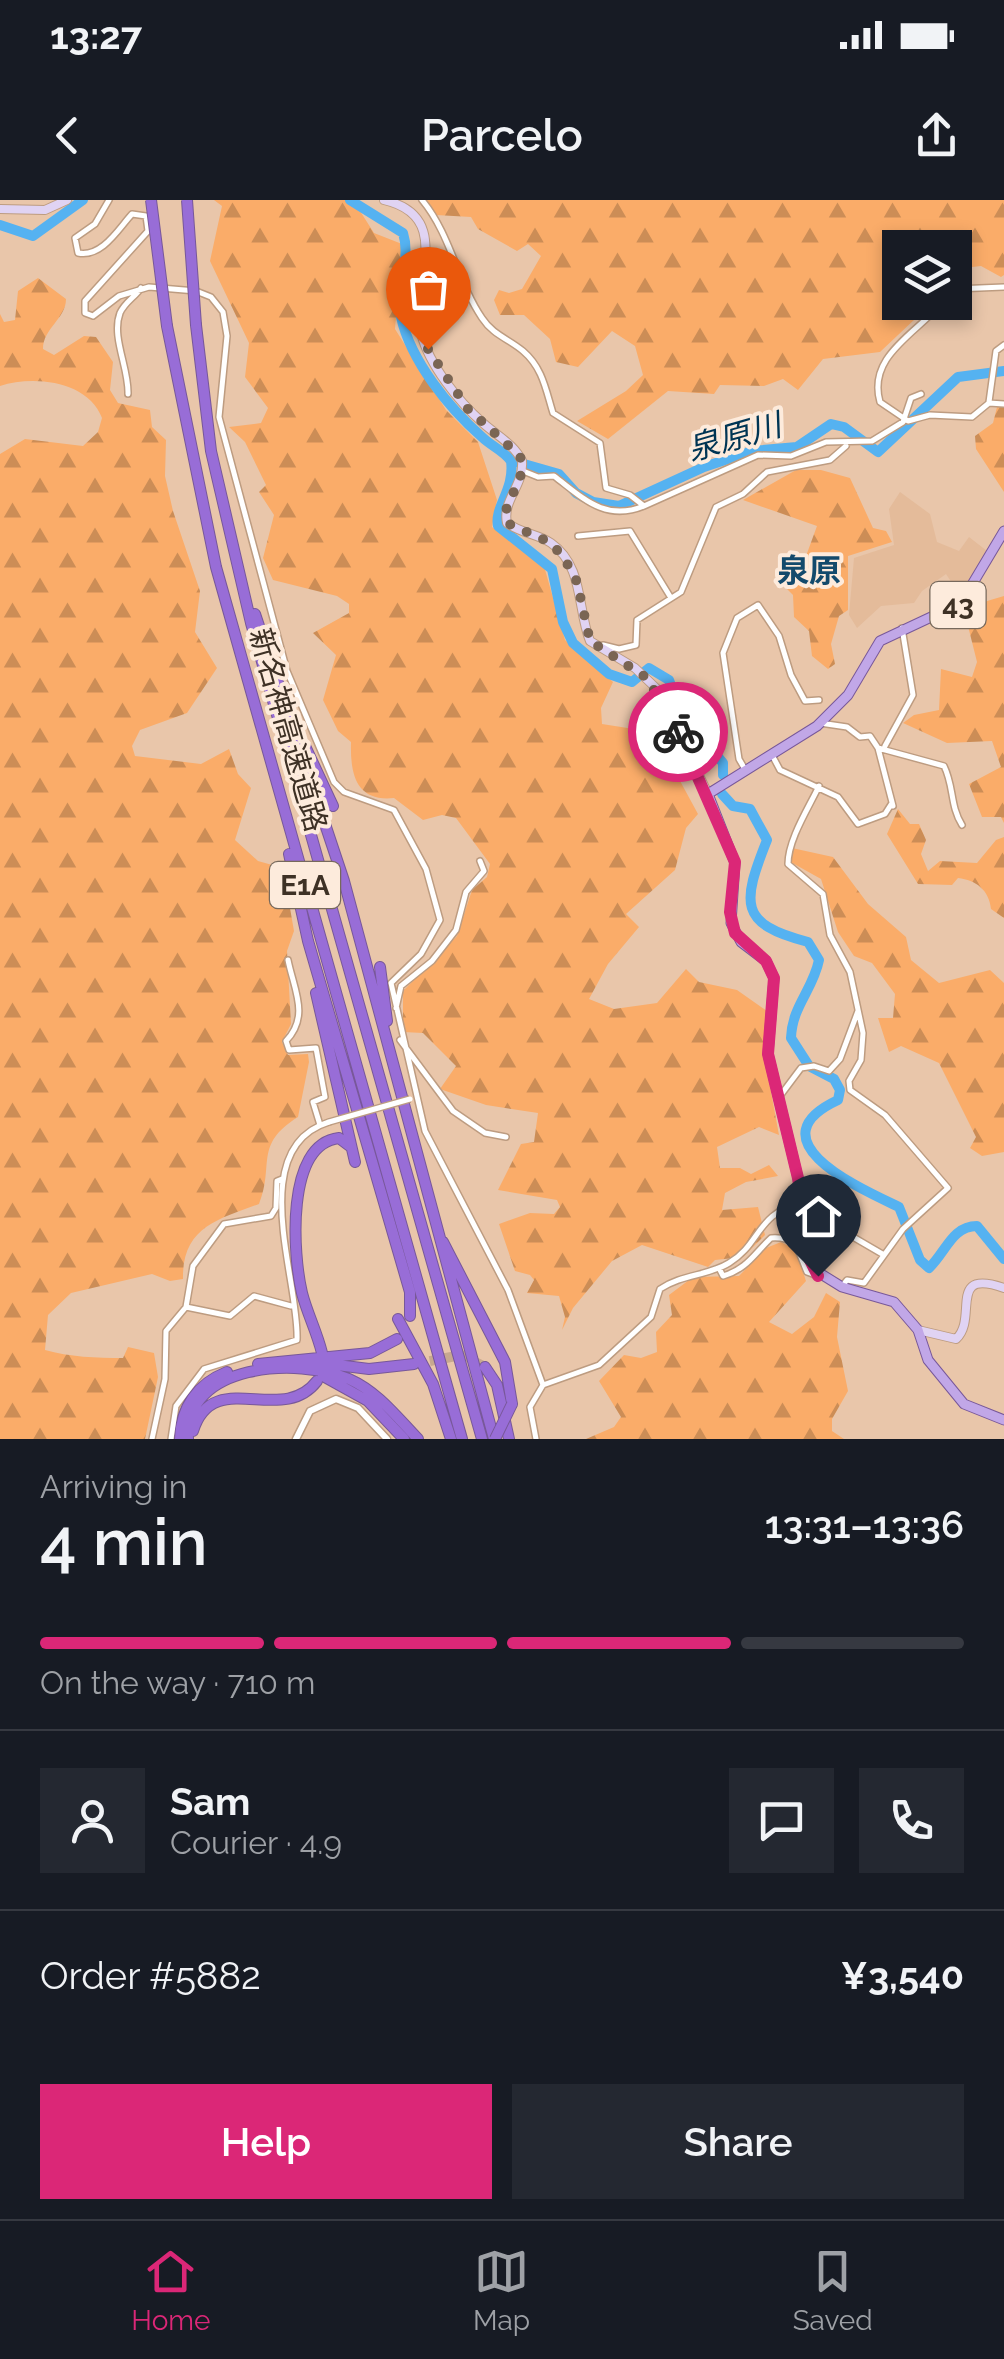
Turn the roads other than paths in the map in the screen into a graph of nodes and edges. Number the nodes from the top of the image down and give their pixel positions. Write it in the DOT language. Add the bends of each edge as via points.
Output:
graph roads {
  1 [pos="66,200"];
  2 [pos="109,200"];
  3 [pos="151,200"];
  4 [pos="187,200"];
  5 [pos="384,200"];
  6 [pos="422,200"];
  7 [pos="0,209"];
  8 [pos="1004,287"];
  9 [pos="141,288"];
  10 [pos="972,288"];
  11 [pos="924,320"];
  12 [pos="1004,345"];
  13 [pos="128,394"];
  14 [pos="921,394"];
  15 [pos="989,403"];
  16 [pos="1004,404"];
  17 [pos="905,419"];
  18 [pos="848,444"];
  19 [pos="211,451"];
  20 [pos="522,467"];
  21 [pos="644,506"];
  22 [pos="1004,531"];
  23 [pos="578,536"];
  24 [pos="671,598"];
  25 [pos="902,628"];
  26 [pos="590,641"];
  27 [pos="283,700"];
  28 [pos="819,700"];
  29 [pos="820,723"];
  30 [pos="881,747"];
  31 [pos="772,755"];
  32 [pos="746,771"];
  33 [pos="819,786"];
  34 [pos="708,794"];
  35 [pos="281,802"];
  36 [pos="333,806"];
  37 [pos="962,825"];
  38 [pos="480,861"];
  39 [pos="308,941"];
  40 [pos="288,960"];
  41 [pos="380,968"];
  42 [pos="395,1010"];
  43 [pos="858,1011"];
  44 [pos="400,1040"];
  45 [pos="395,1080"];
  46 [pos="413,1098"];
  47 [pos="778,1098"];
  48 [pos="320,1125"];
  49 [pos="506,1137"];
  50 [pos="352,1147"];
  51 [pos="355,1162"];
  52 [pos="283,1178"];
  53 [pos="428,1204"];
  54 [pos="802,1206"];
  55 [pos="884,1254"];
  56 [pos="719,1268"];
  57 [pos="818,1276"];
  58 [pos="842,1288"];
  59 [pos="1004,1288"];
  60 [pos="291,1306"];
  61 [pos="186,1307"];
  62 [pos="918,1330"];
  63 [pos="397,1339"];
  64 [pos="322,1353"];
  65 [pos="414,1364"];
  66 [pos="286,1365"];
  67 [pos="485,1367"];
  68 [pos="317,1381"];
  69 [pos="543,1385"];
  70 [pos="1004,1420"];
  71 [pos="152,1439"];
  72 [pos="171,1439"];
  73 [pos="180,1439"];
  74 [pos="190,1439"];
  75 [pos="296,1439"];
  76 [pos="387,1439"];
  77 [pos="404,1439"];
  78 [pos="418,1439"];
  79 [pos="450,1439"];
  80 [pos="462,1439"];
  81 [pos="482,1439"];
  82 [pos="495,1439"];
  83 [pos="509,1439"];
  84 [pos="536,1439"];
  1 -- 7 [label="main road" via="45,210"];
  2 -- 9 [label="street" via="95,224 75,238 78,253 92,252 132,214 146,216 148,231 83,309 93,316"];
  3 -- 35 [label="highway, 新名神高速道路 / E1A, bridge" via="167,326 216,567"];
  4 -- 19 [label="highway, 新名神高速道路 / E1A, bridge"];
  5 -- 20 [label="main road" via="406,207 422,226 426,267 418,315 428,349 468,409"];
  6 -- 21 [label="street" via="451,245 484,322 524,352 549,388 553,413 600,443 606,488"];
  8 -- 10 [label="street"];
  9 -- 13 [label="street" via="124,306 117,327"];
  9 -- 42 [label="street" via="196,291 212,297 223,312 227,336 218,418 287,671 334,782 394,810 426,868 440,920 421,954 391,983"];
  11 -- 17 [label="street" via="877,371 880,402"];
  12 -- 15 [label="street" via="996,351"];
  14 -- 17 [label="street" via="911,398"];
  15 -- 16 [label="street"];
  15 -- 17 [label="street" via="972,417"];
  17 -- 18 [label="street" via="872,441"];
  18 -- 21 [label="street" via="758,456"];
  18 -- 24 [label="street" via="830,460 767,472 716,507 680,592"];
  19 -- 27 [label="highway"];
  19 -- 81 [label="highway, 新名神高速道路 / E1A" via="267,681"];
  20 -- 21 [label="street" via="538,477 554,476 601,509"];
  20 -- 26 [label="main road" via="505,510 507,523 563,556 577,582"];
  22 -- 25 [label="main road, 43" via="961,603"];
  23 -- 24 [label="street" via="630,531"];
  24 -- 26 [label="street" via="637,620 636,646"];
  25 -- 29 [label="main road, 43" via="875,645 848,695"];
  25 -- 30 [label="street" via="913,696"];
  26 -- 34 [label="main road" via="647,678"];
  27 -- 36 [label="highway"];
  27 -- 45 [label="highway" via="339,867"];
  28 -- 32 [label="street" via="805,700 799,692 786,651 758,605 736,618 723,653"];
  29 -- 30 [label="street" via="870,736"];
  29 -- 31 [label="main road, 43"];
  30 -- 33 [label="street" via="893,805 885,814 858,824 838,797"];
  30 -- 37 [label="street" via="944,766"];
  31 -- 32 [label="main road, 43"];
  31 -- 33 [label="street" via="780,770"];
  32 -- 34 [label="main road, 43"];
  33 -- 43 [label="street" via="790,840 788,864 823,894 830,935 850,972"];
  34 -- 47 [label="main road" via="735,862 731,923 774,978 768,1054"];
  35 -- 39 [label="highway"];
  35 -- 80 [label="highway, 新名神高速道路 / E1A"];
  38 -- 42 [label="street" via="484,871 466,892 456,930 401,986"];
  39 -- 50 [label="highway"];
  39 -- 79 [label="highway" via="410,1292 404,1317"];
  40 -- 48 [label="street" via="301,1003 298,1028 286,1041 288,1050 316,1048 325,1097 313,1102"];
  41 -- 45 [label="highway"];
  42 -- 44 [label="street"];
  43 -- 47 [label="street" via="829,1071 800,1068"];
  43 -- 55 [label="street" via="861,1060 850,1090 886,1115 948,1188"];
  44 -- 46 [label="street"];
  44 -- 49 [label="street" via="452,1111"];
  45 -- 53 [label="highway"];
  46 -- 48 [label="street, bridge"];
  46 -- 69 [label="street" via="437,1159 508,1290"];
  47 -- 54 [label="main road"];
  48 -- 52 [label="street" via="302,1140"];
  50 -- 51 [label="highway"];
  50 -- 64 [label="highway" via="339,1138 320,1146 297,1192 301,1290"];
  52 -- 60 [label="street"];
  52 -- 61 [label="street" via="271,1216 235,1220 217,1231 193,1266"];
  53 -- 82 [label="highway"];
  53 -- 82 [label="highway, bridge" via="505,1362 512,1404"];
  54 -- 55 [label="street"];
  54 -- 56 [label="street" via="767,1218 745,1249"];
  54 -- 57 [label="main road"];
  55 -- 58 [label="street" via="864,1283 847,1280"];
  56 -- 57 [label="street" via="723,1276 735,1272 771,1238 785,1238 797,1245 807,1272"];
  56 -- 69 [label="street" via="668,1284 656,1296 652,1317 598,1365"];
  57 -- 58 [label="main road"];
  58 -- 62 [label="main road" via="894,1302"];
  59 -- 62 [label="main road" via="970,1288 966,1323 956,1339"];
  60 -- 61 [label="street" via="254,1296 230,1316"];
  60 -- 72 [label="street" via="297,1340 204,1369 176,1406"];
  61 -- 71 [label="street" via="169,1323 162,1345 165,1378"];
  62 -- 70 [label="main road" via="928,1360 964,1404"];
  63 -- 66 [label="highway" via="370,1353"];
  65 -- 66 [label="highway"];
  66 -- 73 [label="highway" via="234,1369 206,1383 187,1406"];
  66 -- 74 [label="highway" via="216,1384 195,1406"];
  66 -- 77 [label="highway" via="346,1387"];
  66 -- 78 [label="highway" via="358,1383"];
  67 -- 83 [label="highway" via="498,1385"];
  68 -- 74 [label="highway" via="288,1401 218,1400 198,1416"];
  69 -- 84 [label="street" via="530,1406"];
  75 -- 76 [label="street" via="310,1411 336,1399 358,1408"];
}
